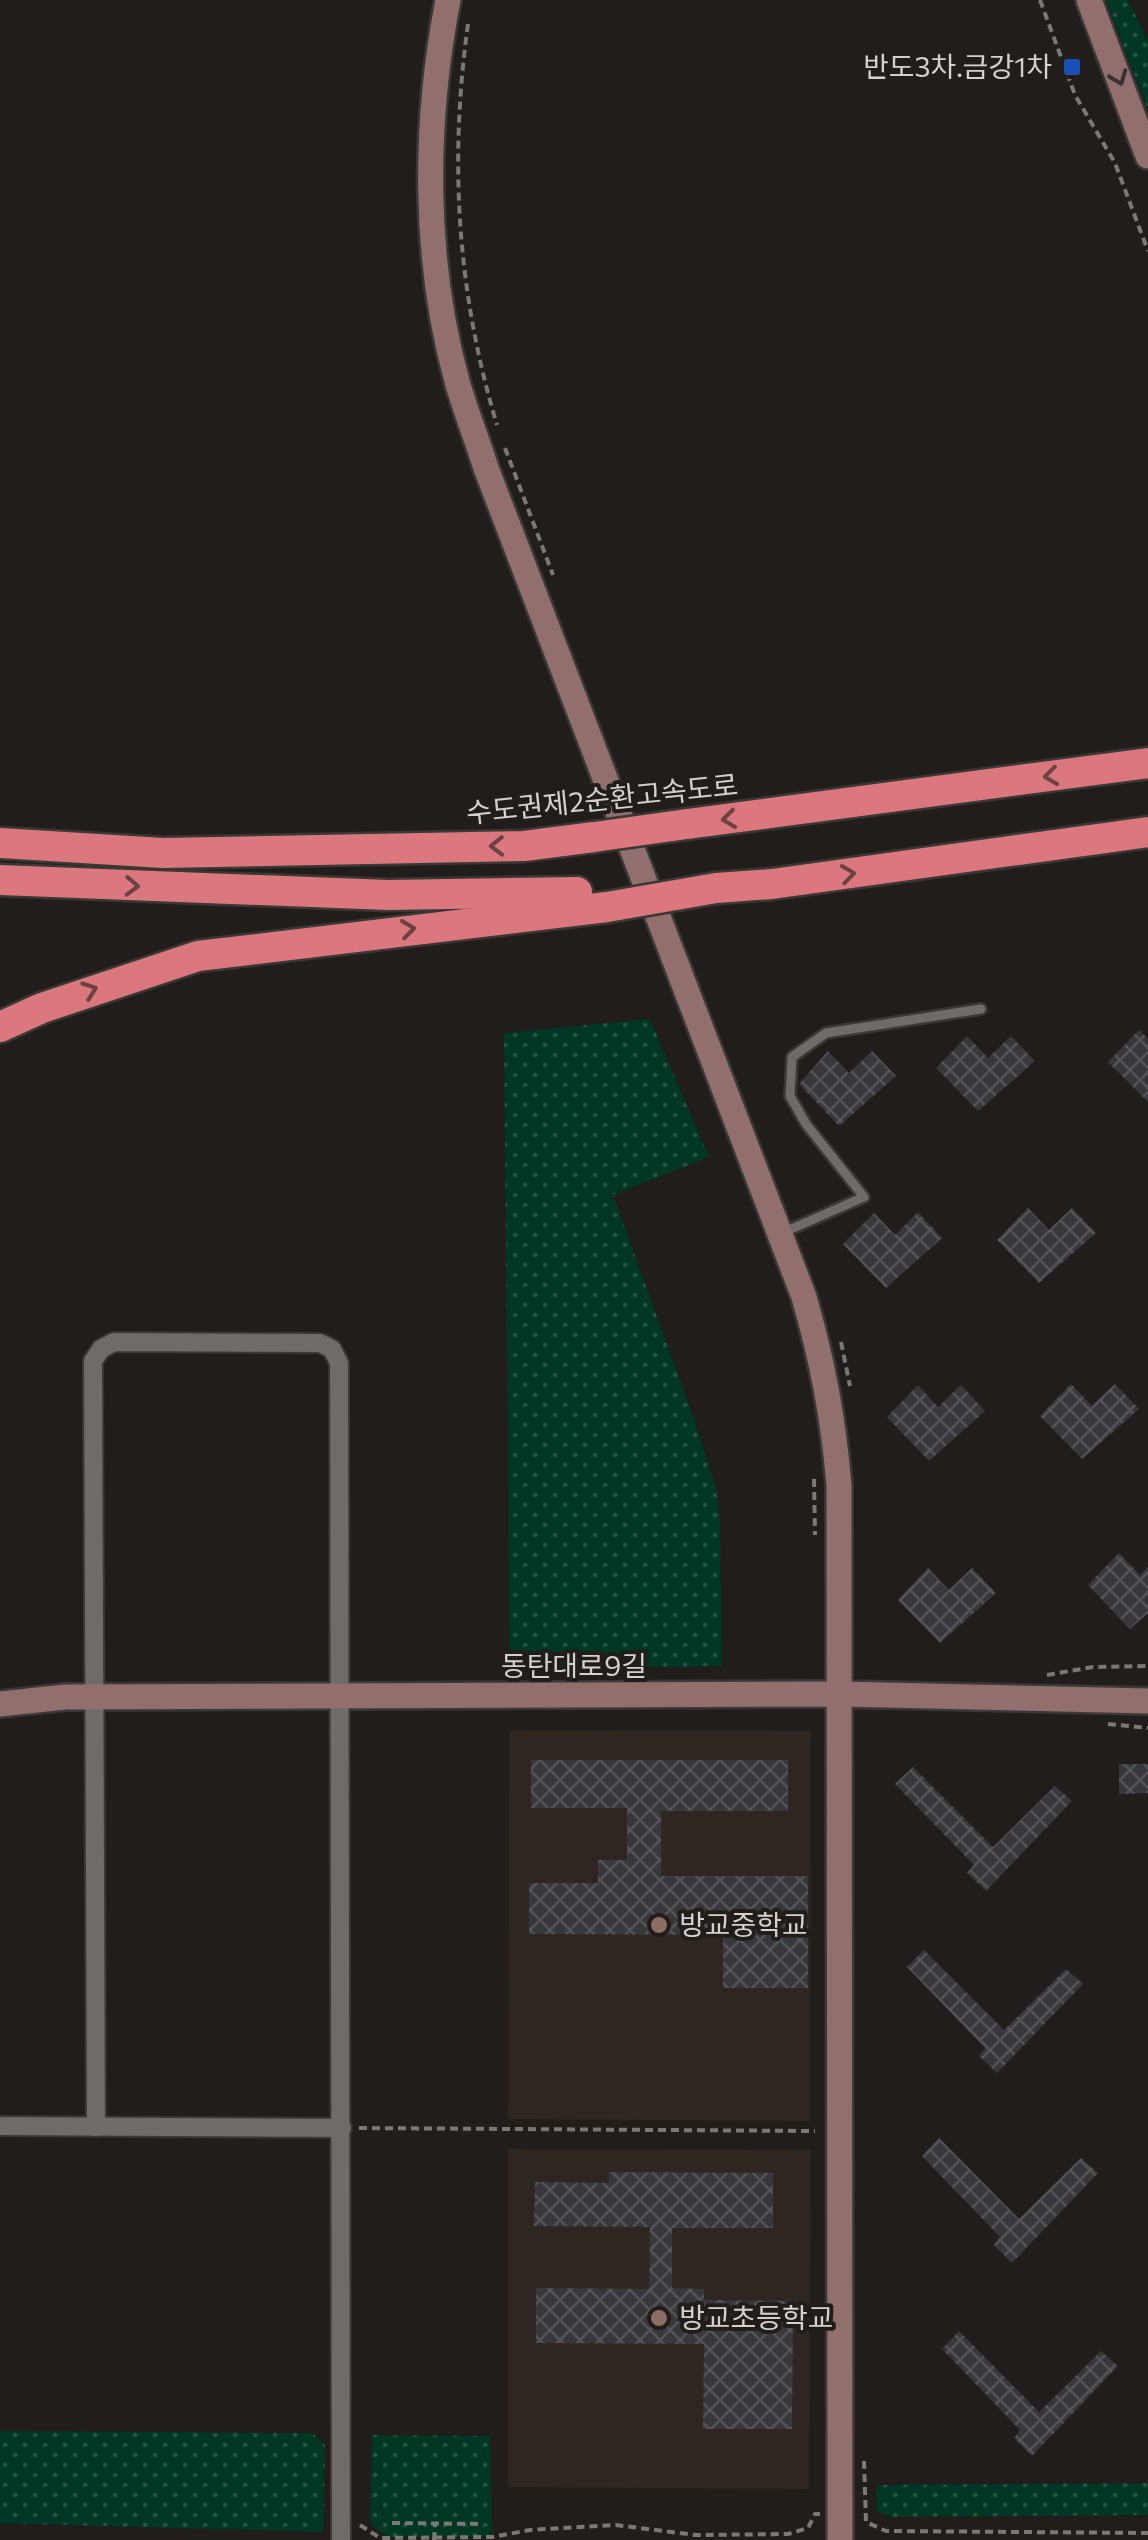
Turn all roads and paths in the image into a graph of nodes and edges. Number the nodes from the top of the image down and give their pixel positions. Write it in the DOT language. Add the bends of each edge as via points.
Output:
graph roads {
  1 [pos="448,0"];
  2 [pos="1040,0"];
  3 [pos="1089,0"];
  4 [pos="469,20"];
  5 [pos="1148,156"];
  6 [pos="1148,251"];
  7 [pos="556,582"];
  8 [pos="1148,764"];
  9 [pos="1148,832"];
  10 [pos="0,843"];
  11 [pos="0,880"];
  12 [pos="606,899"];
  13 [pos="981,1009"];
  14 [pos="0,1027"];
  15 [pos="780,1234"];
  16 [pos="840,1338"];
  17 [pos="851,1389"];
  18 [pos="1148,1666"];
  19 [pos="1048,1675"];
  20 [pos="840,1694"];
  21 [pos="340,1697"];
  22 [pos="94,1698"];
  23 [pos="1148,1701"];
  24 [pos="0,1704"];
  25 [pos="1098,1723"];
  26 [pos="1148,1728"];
  27 [pos="0,2126"];
  28 [pos="96,2127"];
  29 [pos="342,2128"];
  30 [pos="814,2131"];
  31 [pos="864,2460"];
  32 [pos="815,2514"];
  33 [pos="392,2523"];
  34 [pos="435,2523"];
  35 [pos="482,2524"];
  36 [pos="360,2525"];
  37 [pos="886,2531"];
  38 [pos="1148,2533"];
  39 [pos="788,2537"];
  40 [pos="341,2540"];
  41 [pos="434,2540"];
  42 [pos="840,2540"];
  43 [pos="886,2540"];
  1 -- 15 [label="street" via="437,70 432,215 457,379"];
  2 -- 6 [label="path"];
  3 -- 5 [label="street, one-way"];
  4 -- 7 [label="path" via="456,150 463,280 500,434"];
  8 -- 10 [label="highway, 수도권제2순환고속도로, one-way, bridge" via="524,846 163,853"];
  12 -- 9 [label="highway, one-way, bridge" via="772,884"];
  11 -- 12 [label="highway, one-way"];
  14 -- 12 [label="highway, one-way" via="198,956"];
  13 -- 15 [label="lane" via="826,1034 792,1056 790,1096 864,1197"];
  15 -- 20 [label="street" via="809,1314 832,1414"];
  16 -- 17 [label="path"];
  18 -- 19 [label="path"];
  20 -- 21 [label="street, 동탄대로9길"];
  20 -- 23 [label="street, 동탄대로9길"];
  20 -- 42 [label="street"];
  21 -- 22 [label="street, 동탄대로9길"];
  21 -- 22 [label="street" via="339,1363 332,1349 320,1342 114,1342 94,1361"];
  21 -- 29 [label="street"];
  22 -- 24 [label="street, 동탄대로9길"];
  22 -- 28 [label="street"];
  25 -- 26 [label="path"];
  27 -- 28 [label="street"];
  28 -- 29 [label="street"];
  29 -- 30 [label="path"];
  29 -- 40 [label="street"];
  31 -- 37 [label="path" via="866,2522"];
  32 -- 39 [label="path" via="808,2528"];
  33 -- 34 [label="path"];
  34 -- 35 [label="path"];
  34 -- 41 [label="path, bridge"];
  36 -- 39 [label="path" via="380,2538 492,2537 616,2524 695,2535"];
  37 -- 38 [label="path"];
  37 -- 43 [label="path"];
}
